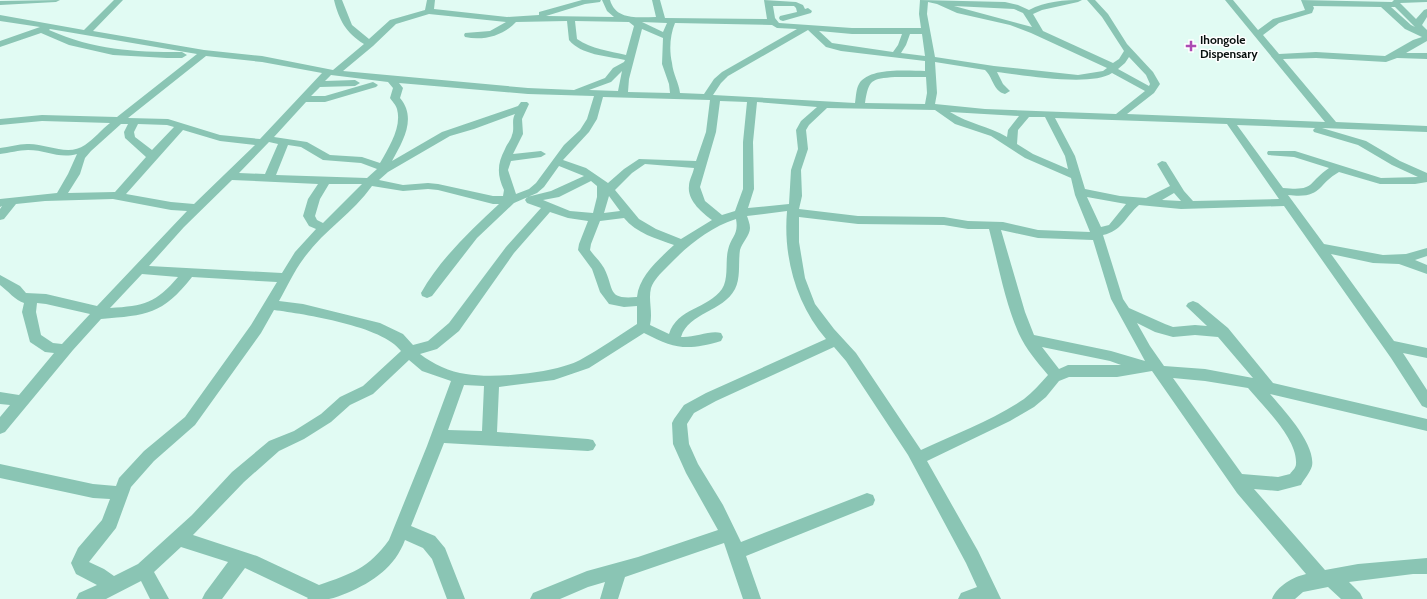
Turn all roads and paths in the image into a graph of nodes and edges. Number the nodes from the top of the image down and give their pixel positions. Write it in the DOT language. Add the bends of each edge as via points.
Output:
graph roads {
  1 [pos="56,0"];
  2 [pos="119,0"];
  3 [pos="338,0"];
  4 [pos="431,0"];
  5 [pos="440,0"];
  6 [pos="554,0"];
  7 [pos="606,0"];
  8 [pos="656,0"];
  9 [pos="924,0"];
  10 [pos="930,0"];
  11 [pos="1023,0"];
  12 [pos="1078,0"];
  13 [pos="1091,0"];
  14 [pos="1229,0"];
  15 [pos="1427,0"];
  16 [pos="768,1"];
  17 [pos="940,2"];
  18 [pos="1306,2"];
  19 [pos="1400,2"];
  20 [pos="0,3"];
  21 [pos="571,6"];
  22 [pos="598,6"];
  23 [pos="1384,6"];
  24 [pos="429,10"];
  25 [pos="769,12"];
  26 [pos="1427,12"];
  27 [pos="614,13"];
  28 [pos="1030,13"];
  29 [pos="0,18"];
  30 [pos="783,18"];
  31 [pos="529,19"];
  32 [pos="574,19"];
  33 [pos="623,19"];
  34 [pos="512,20"];
  35 [pos="660,20"];
  36 [pos="672,20"];
  37 [pos="772,22"];
  38 [pos="640,24"];
  39 [pos="1418,25"];
  40 [pos="45,28"];
  41 [pos="805,28"];
  42 [pos="907,31"];
  43 [pos="926,31"];
  44 [pos="1039,32"];
  45 [pos="86,33"];
  46 [pos="1258,34"];
  47 [pos="107,36"];
  48 [pos="468,36"];
  49 [pos="668,37"];
  50 [pos="1426,37"];
  51 [pos="0,43"];
  52 [pos="370,44"];
  53 [pos="160,45"];
  54 [pos="91,48"];
  55 [pos="1129,51"];
  56 [pos="879,53"];
  57 [pos="144,55"];
  58 [pos="202,55"];
  59 [pos="895,55"];
  60 [pos="1395,55"];
  61 [pos="1427,56"];
  62 [pos="1276,57"];
  63 [pos="930,59"];
  64 [pos="629,61"];
  65 [pos="882,67"];
  66 [pos="988,68"];
  67 [pos="1112,68"];
  68 [pos="332,72"];
  69 [pos="930,74"];
  70 [pos="394,82"];
  71 [pos="317,84"];
  72 [pos="373,85"];
  73 [pos="528,91"];
  74 [pos="1005,91"];
  75 [pos="1151,91"];
  76 [pos="572,93"];
  77 [pos="598,95"];
  78 [pos="623,95"];
  79 [pos="675,97"];
  80 [pos="711,98"];
  81 [pos="304,99"];
  82 [pos="752,99"];
  83 [pos="825,104"];
  84 [pos="858,105"];
  85 [pos="523,108"];
  86 [pos="934,108"];
  87 [pos="1026,114"];
  88 [pos="1048,114"];
  89 [pos="1118,117"];
  90 [pos="119,121"];
  91 [pos="135,121"];
  92 [pos="0,122"];
  93 [pos="1230,122"];
  94 [pos="1297,124"];
  95 [pos="182,126"];
  96 [pos="1334,126"];
  97 [pos="1425,132"];
  98 [pos="265,141"];
  99 [pos="284,141"];
  100 [pos="1012,144"];
  101 [pos="86,149"];
  102 [pos="0,151"];
  103 [pos="1272,153"];
  104 [pos="541,154"];
  105 [pos="151,156"];
  106 [pos="506,158"];
  107 [pos="556,162"];
  108 [pos="1162,164"];
  109 [pos="700,165"];
  110 [pos="1338,168"];
  111 [pos="377,174"];
  112 [pos="229,176"];
  113 [pos="1076,176"];
  114 [pos="269,178"];
  115 [pos="1427,178"];
  116 [pos="326,181"];
  117 [pos="600,183"];
  118 [pos="537,187"];
  119 [pos="1176,188"];
  120 [pos="1279,191"];
  121 [pos="1081,192"];
  122 [pos="118,196"];
  123 [pos="60,197"];
  124 [pos="14,201"];
  125 [pos="508,201"];
  126 [pos="1142,202"];
  127 [pos="1288,202"];
  128 [pos="0,203"];
  129 [pos="541,203"];
  130 [pos="1190,205"];
  131 [pos="196,208"];
  132 [pos="794,210"];
  133 [pos="627,214"];
  134 [pos="740,214"];
  135 [pos="0,216"];
  136 [pos="596,218"];
  137 [pos="721,220"];
  138 [pos="994,225"];
  139 [pos="325,228"];
  140 [pos="1096,234"];
  141 [pos="682,244"];
  142 [pos="1321,248"];
  143 [pos="1427,252"];
  144 [pos="1399,259"];
  145 [pos="140,269"];
  146 [pos="1427,270"];
  147 [pos="189,272"];
  148 [pos="285,278"];
  149 [pos="0,279"];
  150 [pos="427,293"];
  151 [pos="31,299"];
  152 [pos="643,301"];
  153 [pos="271,305"];
  154 [pos="1193,306"];
  155 [pos="1123,311"];
  156 [pos="99,313"];
  157 [pos="643,327"];
  158 [pos="1223,332"];
  159 [pos="716,337"];
  160 [pos="1030,339"];
  161 [pos="836,340"];
  162 [pos="673,341"];
  163 [pos="1390,345"];
  164 [pos="65,349"];
  165 [pos="410,351"];
  166 [pos="1427,353"];
  167 [pos="1153,368"];
  168 [pos="1057,376"];
  169 [pos="459,378"];
  170 [pos="492,380"];
  171 [pos="1261,386"];
  172 [pos="0,398"];
  173 [pos="22,401"];
  174 [pos="1427,402"];
  175 [pos="1427,426"];
  176 [pos="0,428"];
  177 [pos="438,436"];
  178 [pos="489,438"];
  179 [pos="588,445"];
  180 [pos="917,459"];
  181 [pos="0,471"];
  182 [pos="1238,481"];
  183 [pos="120,493"];
  184 [pos="867,500"];
  185 [pos="401,530"];
  186 [pos="728,534"];
  187 [pos="178,538"];
  188 [pos="736,552"];
  189 [pos="241,559"];
  190 [pos="1427,566"];
  191 [pos="144,570"];
  192 [pos="618,570"];
  193 [pos="1327,579"];
  194 [pos="113,586"];
  195 [pos="991,596"];
  196 [pos="318,597"];
  197 [pos="85,599"];
  198 [pos="160,599"];
  199 [pos="211,599"];
  200 [pos="456,599"];
  201 [pos="540,599"];
  202 [pos="609,599"];
  203 [pos="752,599"];
  204 [pos="967,599"];
  205 [pos="1281,599"];
  206 [pos="1354,599"];
  1 -- 20 [label="street"];
  2 -- 45 [label="street"];
  3 -- 52 [label="street" via="346,26"];
  4 -- 24 [label="street"];
  5 -- 24 [label="street"];
  6 -- 21 [label="street"];
  7 -- 27 [label="street" via="607,7"];
  8 -- 35 [label="street"];
  9 -- 43 [label="street"];
  10 -- 17 [label="street"];
  11 -- 28 [label="street"];
  12 -- 28 [label="street" via="1038,8"];
  13 -- 55 [label="street"];
  14 -- 46 [label="street"];
  15 -- 19 [label="street"];
  16 -- 25 [label="street"];
  16 -- 30 [label="street" via="796,4 805,11"];
  17 -- 28 [label="street" via="1009,5"];
  17 -- 44 [label="street" via="961,12 1010,22"];
  18 -- 23 [label="street"];
  18 -- 46 [label="street" via="1309,11 1276,21"];
  19 -- 23 [label="street"];
  19 -- 39 [label="street"];
  21 -- 22 [label="street"];
  21 -- 31 [label="street"];
  21 -- 32 [label="street"];
  22 -- 27 [label="street"];
  23 -- 50 [label="street" via="1408,27"];
  24 -- 34 [label="street"];
  24 -- 52 [label="street" via="393,22"];
  25 -- 30 [label="street"];
  25 -- 37 [label="street"];
  26 -- 39 [label="street"];
  27 -- 33 [label="street"];
  28 -- 44 [label="street"];
  29 -- 40 [label="street"];
  30 -- 41 [label="street"];
  31 -- 32 [label="street"];
  31 -- 34 [label="street"];
  32 -- 33 [label="street"];
  32 -- 64 [label="street" via="573,40 577,44"];
  33 -- 35 [label="street"];
  33 -- 38 [label="street"];
  34 -- 48 [label="street" via="504,29 494,34"];
  35 -- 36 [label="street"];
  36 -- 37 [label="street"];
  36 -- 49 [label="street"];
  37 -- 41 [label="street"];
  38 -- 49 [label="street"];
  38 -- 64 [label="street"];
  39 -- 50 [label="street"];
  40 -- 45 [label="street"];
  40 -- 51 [label="street"];
  40 -- 54 [label="street" via="72,43"];
  41 -- 42 [label="street"];
  41 -- 56 [label="street" via="829,46"];
  41 -- 80 [label="street" via="725,74 717,81"];
  42 -- 43 [label="street"];
  42 -- 59 [label="street"];
  43 -- 63 [label="street"];
  44 -- 67 [label="street"];
  45 -- 47 [label="street"];
  46 -- 62 [label="street"];
  47 -- 53 [label="street"];
  47 -- 54 [label="street"];
  49 -- 79 [label="street" via="667,64 674,84"];
  50 -- 60 [label="street"];
  52 -- 68 [label="street"];
  53 -- 57 [label="street"];
  53 -- 58 [label="street"];
  54 -- 57 [label="street" via="111,53"];
  55 -- 67 [label="street" via="1122,61"];
  55 -- 75 [label="street" via="1150,74 1155,84"];
  56 -- 59 [label="street"];
  56 -- 65 [label="street"];
  57 -- 58 [label="street"];
  58 -- 68 [label="street" via="262,59"];
  58 -- 90 [label="street"];
  59 -- 63 [label="street"];
  59 -- 65 [label="street"];
  60 -- 61 [label="street"];
  60 -- 62 [label="street" via="1378,59"];
  62 -- 96 [label="street"];
  63 -- 66 [label="street"];
  63 -- 69 [label="street"];
  64 -- 76 [label="street" via="616,70 608,80"];
  64 -- 78 [label="street"];
  65 -- 69 [label="street"];
  65 -- 84 [label="street" via="862,86 862,97"];
  66 -- 67 [label="street" via="1078,78 1106,72"];
  66 -- 74 [label="street" via="996,75 997,83"];
  67 -- 75 [label="street"];
  68 -- 70 [label="street"];
  68 -- 71 [label="street"];
  69 -- 86 [label="street"];
  70 -- 72 [label="street"];
  70 -- 73 [label="street"];
  70 -- 111 [label="street" via="398,88 395,98 402,107 403,116 398,141"];
  71 -- 72 [label="street" via="344,82"];
  71 -- 81 [label="street"];
  72 -- 81 [label="street" via="324,99"];
  73 -- 76 [label="street"];
  73 -- 85 [label="street"];
  75 -- 89 [label="street"];
  76 -- 77 [label="street"];
  77 -- 78 [label="street"];
  77 -- 107 [label="street" via="592,119 584,132"];
  78 -- 79 [label="street"];
  79 -- 80 [label="street"];
  80 -- 82 [label="street"];
  80 -- 109 [label="street" via="711,132"];
  81 -- 98 [label="street"];
  82 -- 83 [label="street"];
  82 -- 134 [label="street" via="748,150 750,191"];
  83 -- 84 [label="street"];
  83 -- 132 [label="street" via="801,130 803,149 796,170"];
  84 -- 86 [label="street"];
  85 -- 106 [label="street" via="517,120 518,134"];
  85 -- 111 [label="street" via="446,134"];
  86 -- 87 [label="street"];
  86 -- 100 [label="street" via="959,122 995,134"];
  87 -- 88 [label="street"];
  87 -- 100 [label="street" via="1013,130"];
  88 -- 89 [label="street"];
  88 -- 113 [label="street" via="1065,144"];
  89 -- 93 [label="street"];
  90 -- 91 [label="street"];
  90 -- 92 [label="street" via="42,118"];
  90 -- 101 [label="street"];
  91 -- 95 [label="street" via="168,122"];
  91 -- 105 [label="street" via="129,136 132,142 145,149"];
  93 -- 94 [label="street"];
  93 -- 120 [label="street"];
  94 -- 96 [label="street"];
  94 -- 115 [label="street" via="1362,143"];
  95 -- 98 [label="street" via="220,138"];
  95 -- 105 [label="street"];
  96 -- 97 [label="street"];
  98 -- 99 [label="street"];
  98 -- 112 [label="street"];
  99 -- 111 [label="street" via="303,144 327,158 362,160"];
  99 -- 114 [label="street"];
  100 -- 113 [label="street" via="1029,156"];
  101 -- 102 [label="street" via="69,153 28,147"];
  101 -- 123 [label="street"];
  103 -- 110 [label="street" via="1295,154"];
  104 -- 106 [label="street"];
  105 -- 122 [label="street"];
  106 -- 125 [label="street" via="503,174 510,190"];
  107 -- 117 [label="street" via="575,167"];
  107 -- 118 [label="street"];
  108 -- 119 [label="street"];
  109 -- 117 [label="street" via="643,161 617,181"];
  109 -- 137 [label="street" via="694,187 695,196 700,204"];
  110 -- 115 [label="street" via="1380,181 1415,181"];
  110 -- 120 [label="street" via="1329,171 1312,190"];
  111 -- 116 [label="street"];
  111 -- 125 [label="street" via="403,188 438,187"];
  111 -- 139 [label="street"];
  112 -- 114 [label="street"];
  112 -- 131 [label="street"];
  113 -- 121 [label="street"];
  114 -- 116 [label="street"];
  116 -- 139 [label="street" via="314,199 309,213 313,223"];
  117 -- 129 [label="street" via="558,193"];
  117 -- 133 [label="street" via="617,198"];
  117 -- 136 [label="street" via="603,197"];
  118 -- 125 [label="street"];
  118 -- 129 [label="street"];
  119 -- 126 [label="street"];
  119 -- 130 [label="street"];
  120 -- 127 [label="street"];
  121 -- 126 [label="street"];
  121 -- 140 [label="street"];
  122 -- 123 [label="street"];
  122 -- 131 [label="street"];
  123 -- 124 [label="street"];
  124 -- 128 [label="street"];
  124 -- 135 [label="street"];
  125 -- 129 [label="street"];
  125 -- 150 [label="street" via="473,235"];
  126 -- 130 [label="street"];
  126 -- 140 [label="street" via="1128,208 1118,224 1111,229"];
  127 -- 130 [label="street"];
  127 -- 142 [label="street"];
  129 -- 136 [label="street" via="576,216"];
  129 -- 165 [label="street" via="539,217 510,250 454,328 432,345"];
  131 -- 145 [label="street"];
  132 -- 134 [label="street" via="751,211"];
  132 -- 138 [label="street" via="858,220 944,221 968,225"];
  132 -- 161 [label="street" via="793,242 799,278 809,305"];
  133 -- 136 [label="street"];
  133 -- 141 [label="street" via="645,228"];
  134 -- 137 [label="street"];
  134 -- 162 [label="street" via="744,229 734,250 730,288 718,301 681,324"];
  136 -- 152 [label="street" via="584,246 597,266 608,296 620,303"];
  137 -- 141 [label="street" via="707,226"];
  138 -- 140 [label="street" via="1014,227 1038,234"];
  138 -- 160 [label="street" via="1018,312"];
  139 -- 148 [label="street" via="299,255"];
  140 -- 155 [label="street"];
  141 -- 152 [label="street" via="644,287"];
  142 -- 144 [label="street" via="1369,258"];
  142 -- 163 [label="street"];
  143 -- 144 [label="street"];
  144 -- 146 [label="street"];
  145 -- 147 [label="street"];
  145 -- 156 [label="street"];
  147 -- 148 [label="street" via="257,274"];
  147 -- 156 [label="street" via="163,301 149,309"];
  148 -- 153 [label="street"];
  149 -- 151 [label="street" via="23,298"];
  151 -- 156 [label="street" via="46,299"];
  151 -- 164 [label="street" via="29,312 35,338 50,348"];
  152 -- 157 [label="street" via="646,320"];
  153 -- 165 [label="street" via="375,327 398,338"];
  153 -- 183 [label="street" via="244,348 190,421 149,456 125,483"];
  154 -- 158 [label="street"];
  155 -- 158 [label="street" via="1174,332"];
  155 -- 167 [label="street"];
  156 -- 164 [label="street"];
  157 -- 162 [label="street"];
  157 -- 170 [label="street" via="584,364 554,374"];
  158 -- 171 [label="street" via="1251,364"];
  159 -- 162 [label="street" via="688,344"];
  160 -- 167 [label="street" via="1111,356"];
  160 -- 168 [label="street"];
  161 -- 180 [label="street" via="851,357"];
  161 -- 186 [label="street" via="711,397 689,409 680,423 681,444"];
  163 -- 166 [label="street"];
  163 -- 174 [label="street"];
  164 -- 173 [label="street"];
  165 -- 169 [label="street" via="427,367"];
  165 -- 187 [label="street" via="368,390 346,401 326,418 299,435 274,446 261,456"];
  167 -- 168 [label="street" via="1068,371"];
  167 -- 171 [label="street"];
  167 -- 182 [label="street"];
  168 -- 180 [label="street" via="1029,403"];
  169 -- 170 [label="street"];
  169 -- 177 [label="street"];
  170 -- 178 [label="street"];
  171 -- 175 [label="street"];
  171 -- 182 [label="street" via="1304,452 1304,466 1295,480 1278,484"];
  172 -- 173 [label="street"];
  173 -- 176 [label="street"];
  177 -- 178 [label="street"];
  177 -- 185 [label="street"];
  178 -- 179 [label="street"];
  180 -- 195 [label="street"];
  181 -- 183 [label="street" via="93,491"];
  182 -- 193 [label="street"];
  183 -- 194 [label="street" via="110,523 84,554 80,563 82,568"];
  184 -- 188 [label="street"];
  185 -- 196 [label="street" via="386,559 371,573"];
  185 -- 200 [label="street" via="429,542 439,554"];
  186 -- 188 [label="street"];
  186 -- 192 [label="street"];
  187 -- 189 [label="street"];
  187 -- 191 [label="street"];
  188 -- 203 [label="street"];
  189 -- 196 [label="street"];
  189 -- 199 [label="street"];
  190 -- 193 [label="street" via="1358,572"];
  191 -- 194 [label="street"];
  191 -- 198 [label="street"];
  192 -- 201 [label="street" via="588,579"];
  192 -- 202 [label="street"];
  193 -- 205 [label="street" via="1299,584"];
  193 -- 206 [label="street"];
  194 -- 197 [label="street"];
  195 -- 204 [label="street"];
}
